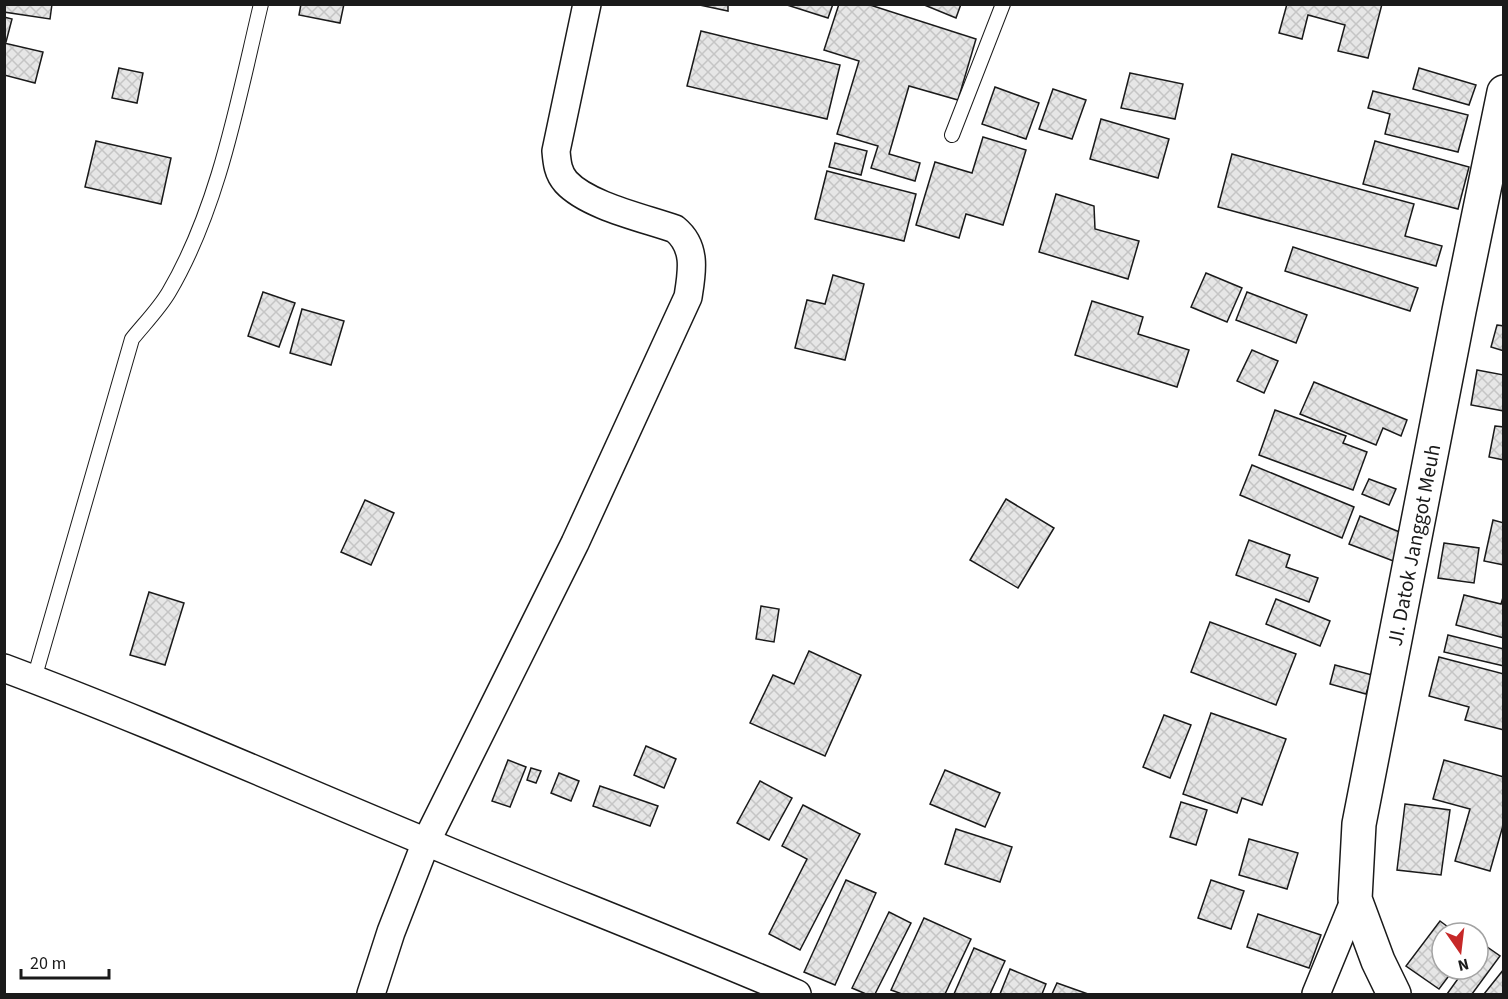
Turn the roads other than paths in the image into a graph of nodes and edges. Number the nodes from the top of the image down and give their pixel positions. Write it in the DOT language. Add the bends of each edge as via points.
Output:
graph roads {
  1 [pos="261,4"];
  2 [pos="587,4"];
  3 [pos="1003,4"];
  4 [pos="1503,92"];
  5 [pos="952,135"];
  6 [pos="4,668"];
  7 [pos="34,679"];
  8 [pos="426,842"];
  9 [pos="1355,899"];
  10 [pos="371,994"];
  11 [pos="797,994"];
  12 [pos="1316,994"];
  13 [pos="1394,994"];
  1 -- 7 [label="lane" via="206,216 169,293 132,339"];
  2 -- 8 [label="street" via="556,151 557,164 566,182 581,194 683,235 692,256 688,297 575,543"];
  3 -- 5 [label="lane"];
  4 -- 9 [label="street, JI. Datok Janggot Meuh" via="1359,824"];
  6 -- 7 [label="street"];
  7 -- 8 [label="street"];
  8 -- 10 [label="street"];
  8 -- 11 [label="street"];
  9 -- 12 [label="street"];
  9 -- 13 [label="street, JI. Datok Janggot Meuh"];
}
